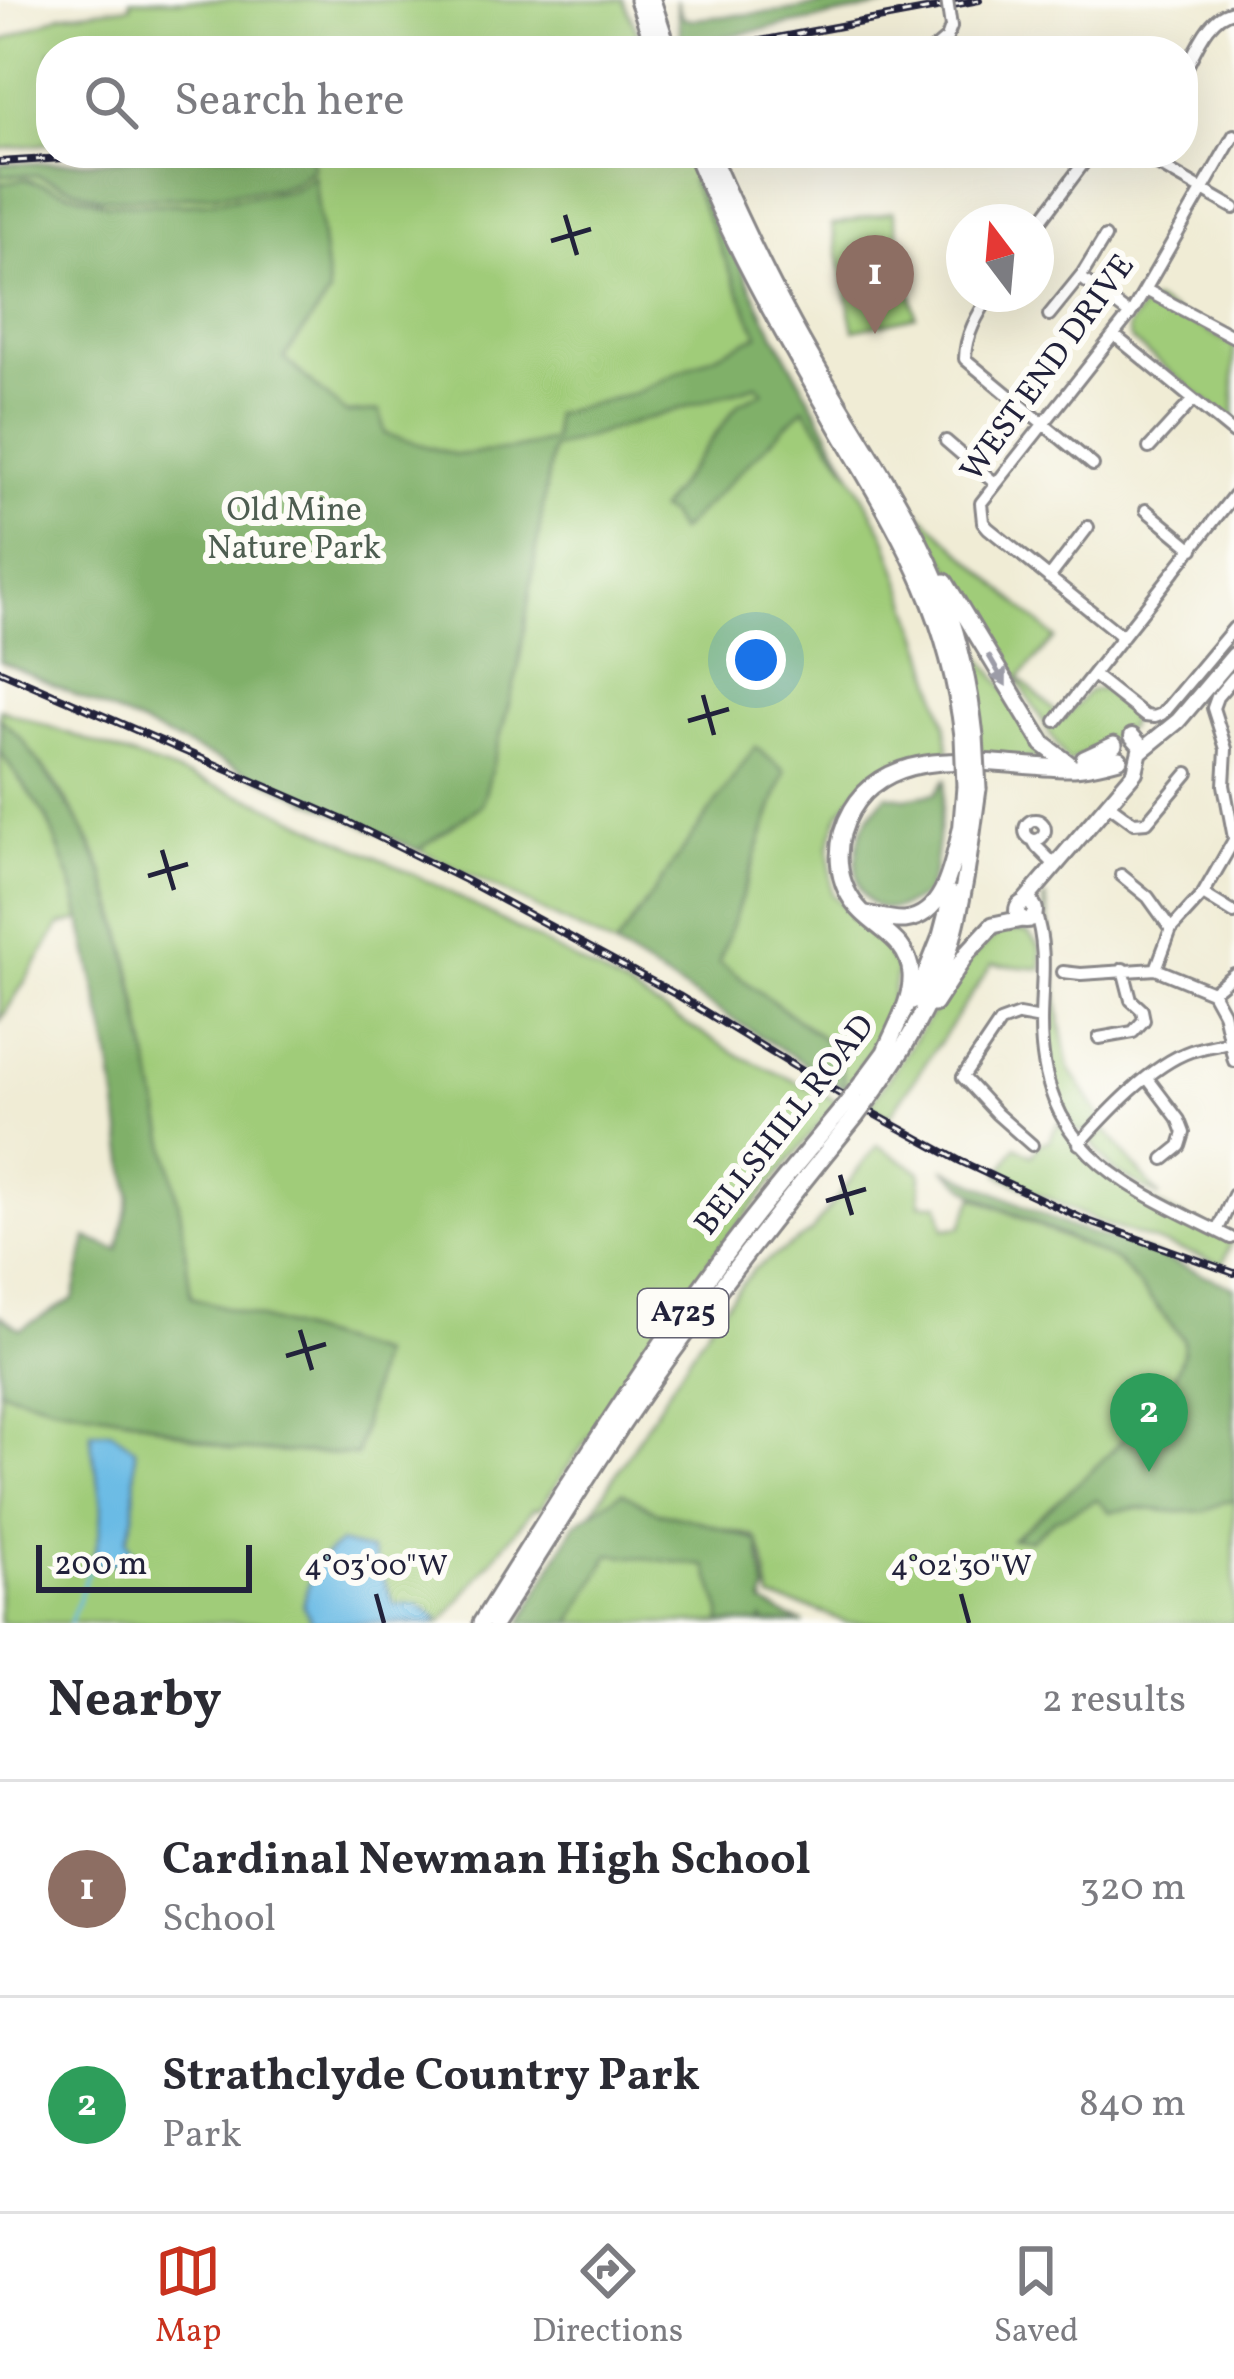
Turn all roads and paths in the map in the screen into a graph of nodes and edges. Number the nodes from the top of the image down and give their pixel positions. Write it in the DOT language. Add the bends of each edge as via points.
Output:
graph roads {
  1 [pos="636,0"];
  2 [pos="654,0"];
  3 [pos="947,0"];
  4 [pos="1234,11"];
  5 [pos="654,36"];
  6 [pos="654,36"];
  7 [pos="948,36"];
  8 [pos="1198,49"];
  9 [pos="1234,135"];
  10 [pos="702,168"];
  11 [pos="717,168"];
  12 [pos="1080,168"];
  13 [pos="1165,168"];
  14 [pos="1203,189"];
  15 [pos="1053,204"];
  16 [pos="1234,208"];
  17 [pos="1105,237"];
  18 [pos="1080,277"];
  19 [pos="1146,290"];
  20 [pos="979,312"];
  21 [pos="1130,314"];
  22 [pos="1049,316"];
  23 [pos="1114,335"];
  24 [pos="1234,337"];
  25 [pos="1192,401"];
  26 [pos="1042,426"];
  27 [pos="1234,433"];
  28 [pos="946,441"];
  29 [pos="1149,448"];
  30 [pos="1093,465"];
  31 [pos="996,484"];
  32 [pos="1234,495"];
  33 [pos="1146,510"];
  34 [pos="1088,527"];
  35 [pos="915,534"];
  36 [pos="1193,549"];
  37 [pos="1049,578"];
  38 [pos="1234,628"];
  39 [pos="1123,637"];
  40 [pos="1234,655"];
  41 [pos="1093,675"];
  42 [pos="1234,677"];
  43 [pos="1181,717"];
  44 [pos="1056,721"];
  45 [pos="969,736"];
  46 [pos="1127,754"];
  47 [pos="1060,764"];
  48 [pos="1188,773"];
  49 [pos="971,788"];
  50 [pos="1108,804"];
  51 [pos="963,819"];
  52 [pos="1234,839"];
  53 [pos="1033,840"];
  54 [pos="1055,865"];
  55 [pos="1121,875"];
  56 [pos="1202,895"];
  57 [pos="863,913"];
  58 [pos="1028,913"];
  59 [pos="1234,914"];
  60 [pos="1171,928"];
  61 [pos="1123,969"];
  62 [pos="1156,969"];
  63 [pos="1063,972"];
  64 [pos="1234,974"];
  65 [pos="1212,992"];
  66 [pos="1041,1019"];
  67 [pos="1099,1038"];
  68 [pos="1229,1042"];
  69 [pos="888,1060"];
  70 [pos="1234,1061"];
  71 [pos="1148,1078"];
  72 [pos="856,1104"];
  73 [pos="1016,1110"];
  74 [pos="1006,1122"];
  75 [pos="1079,1144"];
  76 [pos="1032,1145"];
  77 [pos="1164,1159"];
  78 [pos="1234,1195"];
  79 [pos="1217,1231"];
  80 [pos="1231,1238"];
  81 [pos="558,1526"];
  82 [pos="538,1530"];
  83 [pos="469,1623"];
  84 [pos="482,1623"];
  85 [pos="495,1623"];
  86 [pos="508,1623"];
  1 -- 5 [label="highway"];
  2 -- 6 [label="highway"];
  3 -- 7 [label="street, bridge"];
  4 -- 8 [label="street" via="1215,20"];
  9 -- 14 [label="street, WEST END DRIVE"];
  10 -- 45 [label="highway, A725" via="762,294 916,564"];
  11 -- 35 [label="highway, A725" via="772,289"];
  12 -- 15 [label="street"];
  13 -- 14 [label="street"];
  14 -- 16 [label="street"];
  14 -- 19 [label="street, WEST END DRIVE"];
  17 -- 18 [label="street"];
  18 -- 21 [label="street"];
  18 -- 22 [label="street"];
  19 -- 21 [label="street, WEST END DRIVE"];
  19 -- 24 [label="street"];
  20 -- 26 [label="street" via="964,359"];
  21 -- 23 [label="street, WEST END DRIVE"];
  23 -- 25 [label="street"];
  23 -- 26 [label="street, WEST END DRIVE"];
  25 -- 27 [label="street"];
  25 -- 29 [label="street"];
  26 -- 30 [label="street"];
  26 -- 31 [label="street, WEST END DRIVE"];
  28 -- 31 [label="street"];
  31 -- 37 [label="street, WEST END DRIVE" via="981,503 982,522"];
  32 -- 36 [label="street"];
  33 -- 36 [label="street"];
  34 -- 37 [label="street"];
  35 -- 45 [label="highway, A725" via="956,634"];
  35 -- 47 [label="highway, one-way"];
  36 -- 39 [label="street"];
  37 -- 39 [label="street"];
  38 -- 41 [label="street" via="1154,717"];
  39 -- 41 [label="street"];
  40 -- 43 [label="main road"];
  41 -- 44 [label="street"];
  42 -- 52 [label="street" via="1214,708 1225,738"];
  43 -- 46 [label="main road"];
  43 -- 46 [label="main road" via="1119,737"];
  45 -- 49 [label="highway, A725, bridge"];
  46 -- 47 [label="highway" via="1080,768"];
  46 -- 50 [label="main road" via="1126,782"];
  47 -- 57 [label="highway" via="928,762 870,788 845,825 838,860"];
  48 -- 50 [label="street" via="1147,822 1134,823"];
  49 -- 51 [label="highway, BELLSHILL ROAD / A725"];
  49 -- 69 [label="highway, BELLSHILL ROAD / A725" via="952,939 924,1012"];
  50 -- 54 [label="main road"];
  51 -- 57 [label="highway" via="948,881 928,909 905,920"];
  51 -- 69 [label="highway, BELLSHILL ROAD / A725" via="941,936"];
  52 -- 56 [label="street"];
  53 -- 54 [label="street"];
  54 -- 58 [label="main road"];
  55 -- 60 [label="street"];
  56 -- 59 [label="street"];
  56 -- 60 [label="street"];
  57 -- 69 [label="highway" via="901,945 912,977"];
  58 -- 66 [label="street" via="1042,944"];
  58 -- 69 [label="highway" via="993,925 967,952"];
  60 -- 62 [label="street"];
  61 -- 62 [label="street"];
  61 -- 63 [label="street"];
  61 -- 67 [label="street" via="1144,1020 1133,1032"];
  62 -- 65 [label="street"];
  64 -- 65 [label="street"];
  65 -- 68 [label="street"];
  66 -- 74 [label="street" via="1000,1022 963,1078"];
  66 -- 75 [label="street" via="1049,1087"];
  68 -- 70 [label="street"];
  68 -- 71 [label="street" via="1190,1052"];
  69 -- 72 [label="highway, BELLSHILL ROAD / A725"];
  71 -- 75 [label="street"];
  71 -- 77 [label="street" via="1184,1133"];
  72 -- 81 [label="highway, BELLSHILL ROAD / A725" via="669,1357"];
  72 -- 82 [label="highway, BELLSHILL ROAD / A725" via="718,1264"];
  73 -- 74 [label="street"];
  74 -- 76 [label="street"];
  75 -- 79 [label="street" via="1117,1179"];
  78 -- 79 [label="street"];
  79 -- 80 [label="street"];
  81 -- 85 [label="highway, A725"];
  81 -- 86 [label="highway, A725"];
  82 -- 83 [label="highway, A725"];
  82 -- 84 [label="highway, A725"];
}
